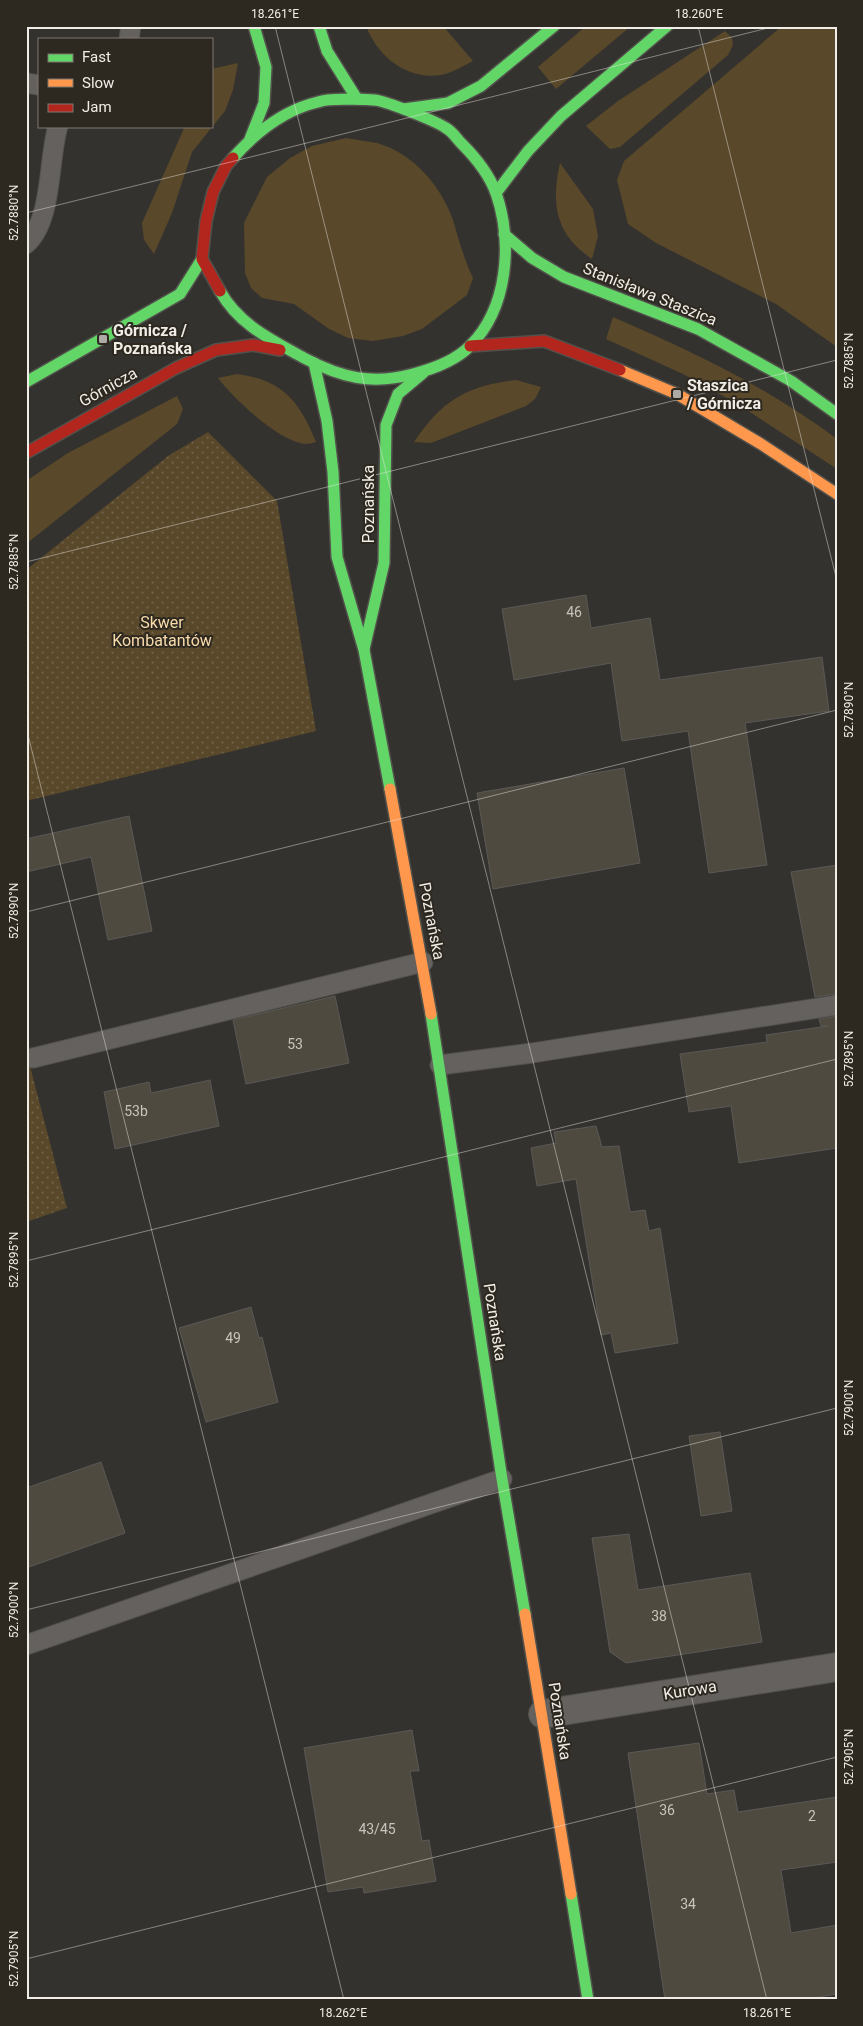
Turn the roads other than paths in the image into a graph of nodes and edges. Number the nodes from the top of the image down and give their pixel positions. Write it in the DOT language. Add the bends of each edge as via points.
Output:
graph roads {
  1 [pos="254,26"];
  2 [pos="319,26"];
  3 [pos="554,26"];
  4 [pos="667,26"];
  5 [pos="356,99"];
  6 [pos="404,109"];
  7 [pos="58,128"];
  8 [pos="250,139"];
  9 [pos="496,193"];
  10 [pos="504,234"];
  11 [pos="26,244"];
  12 [pos="202,259"];
  13 [pos="470,346"];
  14 [pos="295,353"];
  15 [pos="314,363"];
  16 [pos="425,371"];
  17 [pos="26,382"];
  18 [pos="837,414"];
  19 [pos="26,453"];
  20 [pos="837,494"];
  21 [pos="364,650"];
  22 [pos="423,962"];
  23 [pos="837,1005"];
  24 [pos="33,1058"];
  25 [pos="440,1065"];
  26 [pos="502,1479"];
  27 [pos="26,1645"];
  28 [pos="837,1668"];
  29 [pos="543,1714"];
  30 [pos="588,2000"];
  1 -- 8 [label="street" via="266,67 264,103"];
  2 -- 5 [label="street" via="327,51"];
  3 -- 6 [label="street" via="481,86 448,103"];
  4 -- 9 [label="street" via="561,116 528,151"];
  5 -- 6 [label="street" via="380,101"];
  5 -- 8 [label="street" via="320,101 286,113"];
  6 -- 9 [label="street" via="447,128 478,160"];
  7 -- 11 [label="lane" via="46,203 32,238"];
  8 -- 12 [label="street" via="226,166 213,192"];
  9 -- 10 [label="street"];
  10 -- 13 [label="street" via="505,273 494,312"];
  10 -- 18 [label="street, Stanisława Staszica" via="532,258 564,277 698,329 791,382"];
  12 -- 14 [label="street" via="224,299 254,331"];
  12 -- 17 [label="street" via="180,294"];
  13 -- 16 [label="street" via="447,362"];
  13 -- 20 [label="street" via="544,341 587,356 677,394 762,444"];
  14 -- 15 [label="street"];
  14 -- 19 [label="street, Górnicza" via="253,344 216,350 176,368"];
  15 -- 16 [label="street" via="351,378 390,380"];
  15 -- 21 [label="street, Poznańska" via="330,440 337,557"];
  16 -- 21 [label="street, Poznańska" via="398,394 386,425 384,563"];
  21 -- 22 [label="street, Poznańska"];
  22 -- 24 [label="lane"];
  22 -- 25 [label="street, Poznańska"];
  23 -- 25 [label="lane"];
  25 -- 26 [label="street, Poznańska"];
  26 -- 27 [label="lane"];
  26 -- 29 [label="street, Poznańska"];
  28 -- 29 [label="street, Kurowa"];
  29 -- 30 [label="street, Poznańska"];
}
